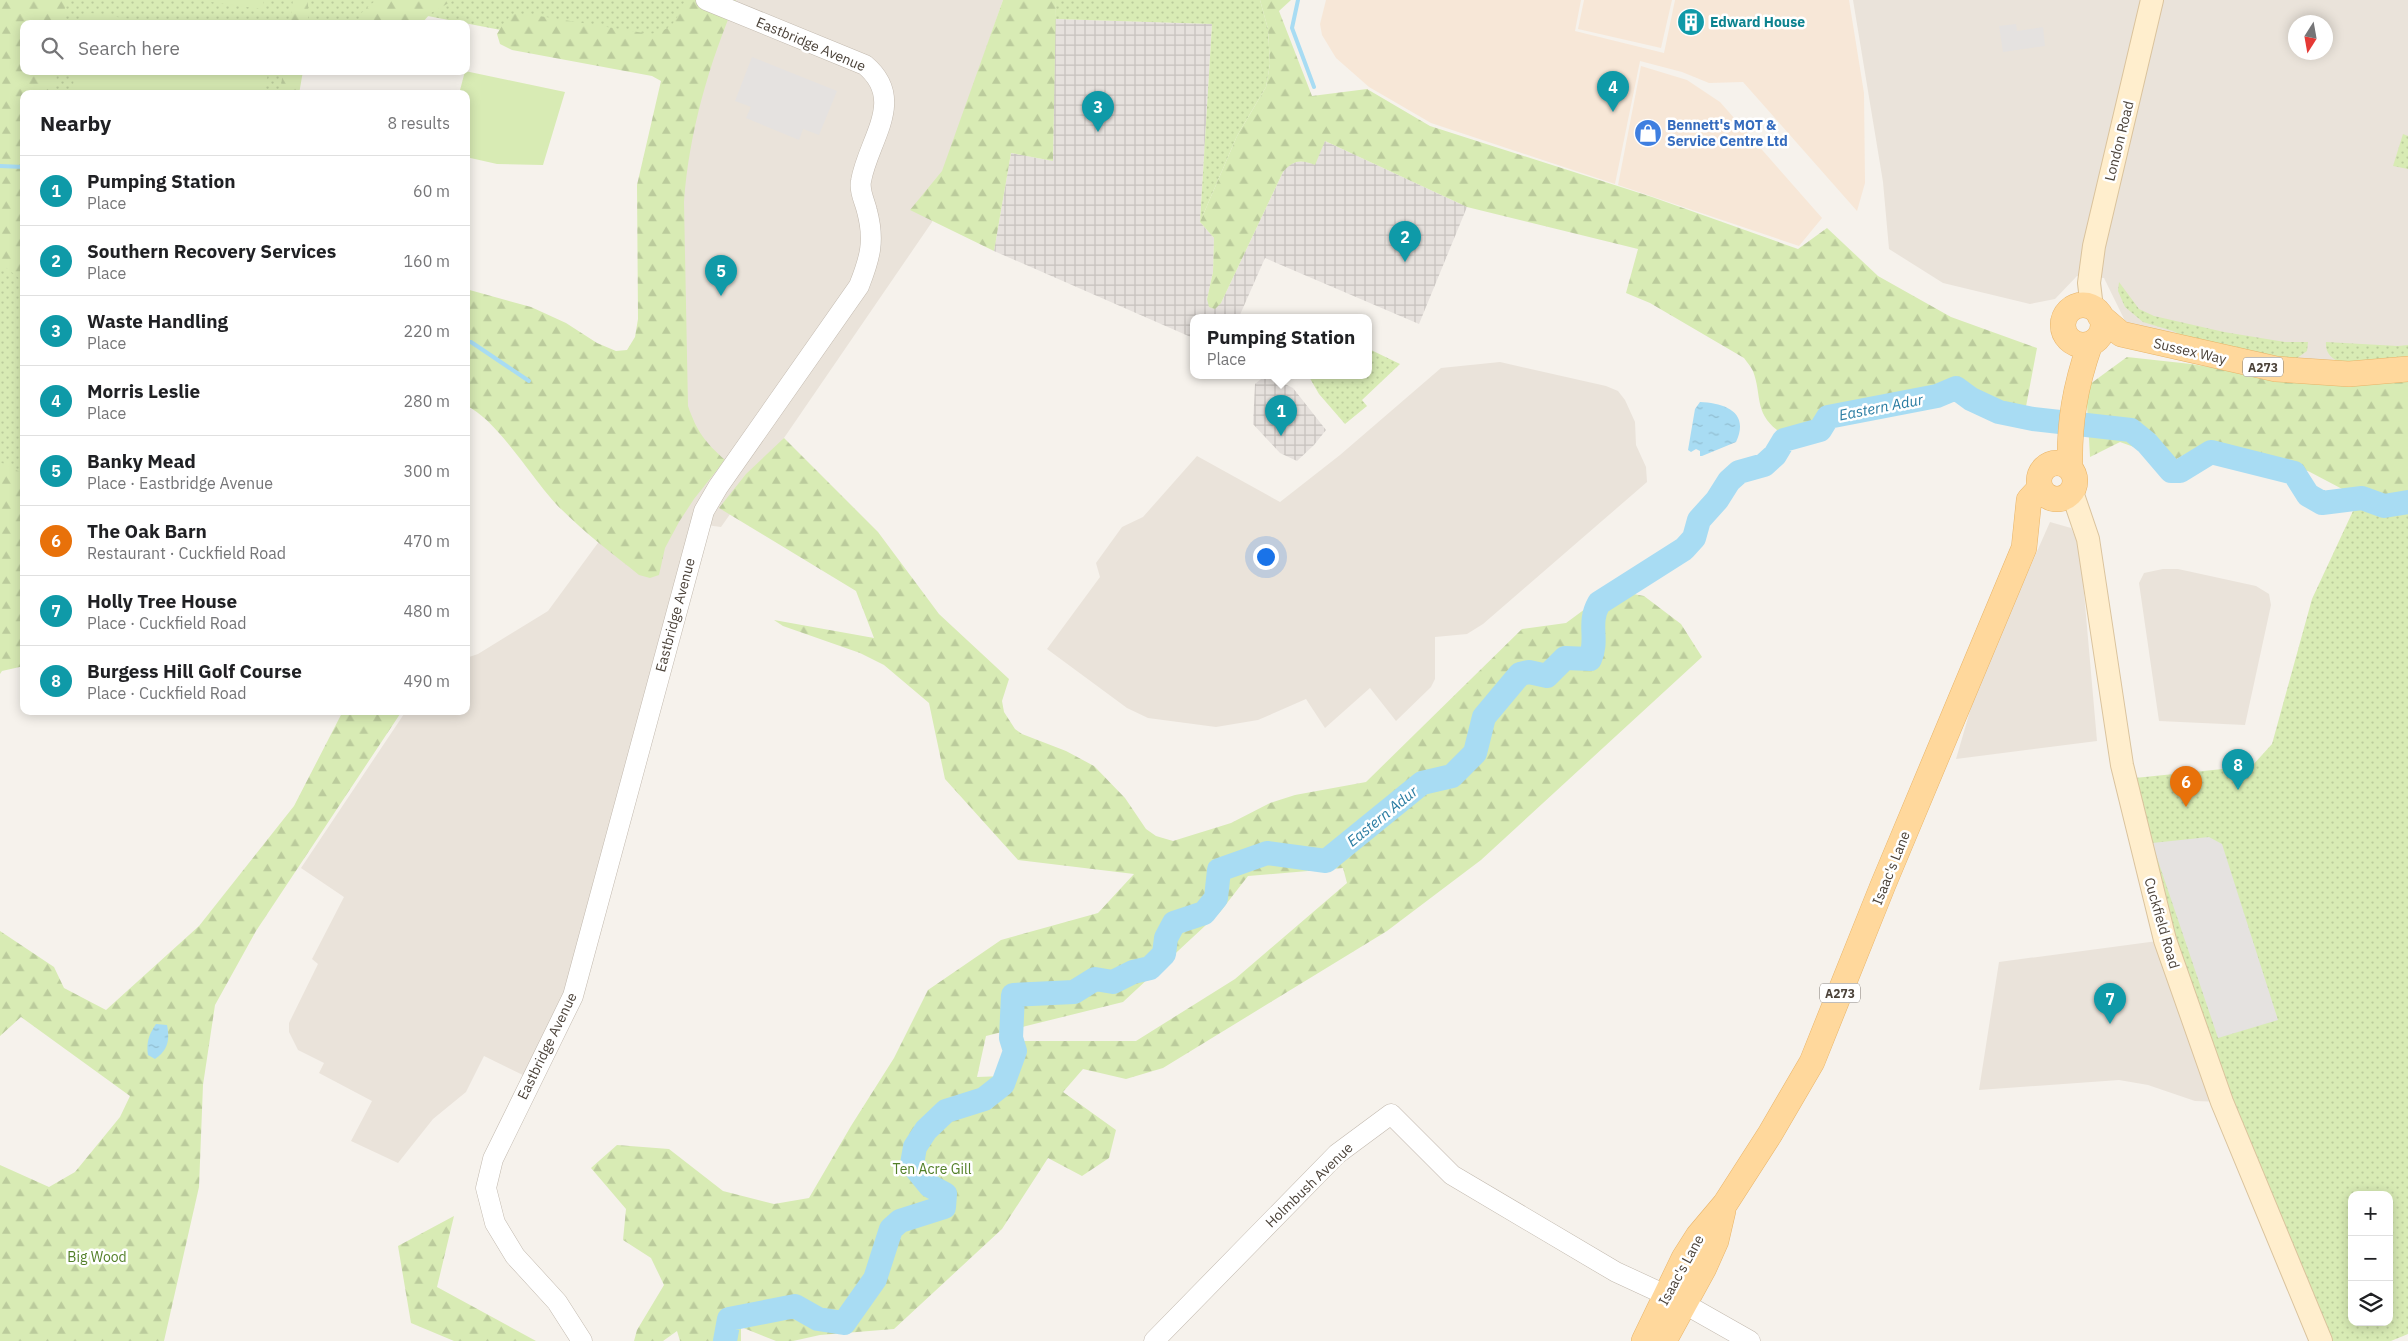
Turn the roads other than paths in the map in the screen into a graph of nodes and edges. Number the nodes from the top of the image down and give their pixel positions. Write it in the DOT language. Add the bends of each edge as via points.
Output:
graph roads {
  1 [pos="706,0"];
  2 [pos="2152,0"];
  3 [pos="2093,326"];
  4 [pos="2408,369"];
  5 [pos="2058,484"];
  6 [pos="1674,1299"];
  7 [pos="582,1341"];
  8 [pos="1154,1341"];
  9 [pos="1644,1341"];
  10 [pos="1664,1341"];
  11 [pos="1750,1341"];
  12 [pos="2322,1341"];
  1 -- 7 [label="street, Eastbridge Avenue" via="865,65 877,75 883,87 885,108 860,182 872,231 872,248 859,286 704,511 573,996 493,1158 486,1188 495,1222 515,1256 557,1302"];
  2 -- 3 [label="main road, London Road" via="2094,246 2089,283"];
  3 -- 4 [label="main road, Sussex Way / A273" via="2276,370 2349,374"];
  3 -- 5 [label="main road, London Road / A273" via="2076,383 2069,437"];
  5 -- 6 [label="main road, Isaac's Lane / A273" via="2029,500 2024,548 1812,1062 1725,1204 1698,1236"];
  5 -- 12 [label="main road, Cuckfield Road" via="2081,517 2088,539 2122,764 2165,940 2222,1102"];
  6 -- 8 [label="street, Holmbush Avenue" via="1616,1272 1452,1175 1391,1114 1337,1154"];
  6 -- 9 [label="main road, Isaac's Lane / A273"];
  6 -- 10 [label="main road, Isaac's Lane / A273"];
  6 -- 11 [label="street"];
}
